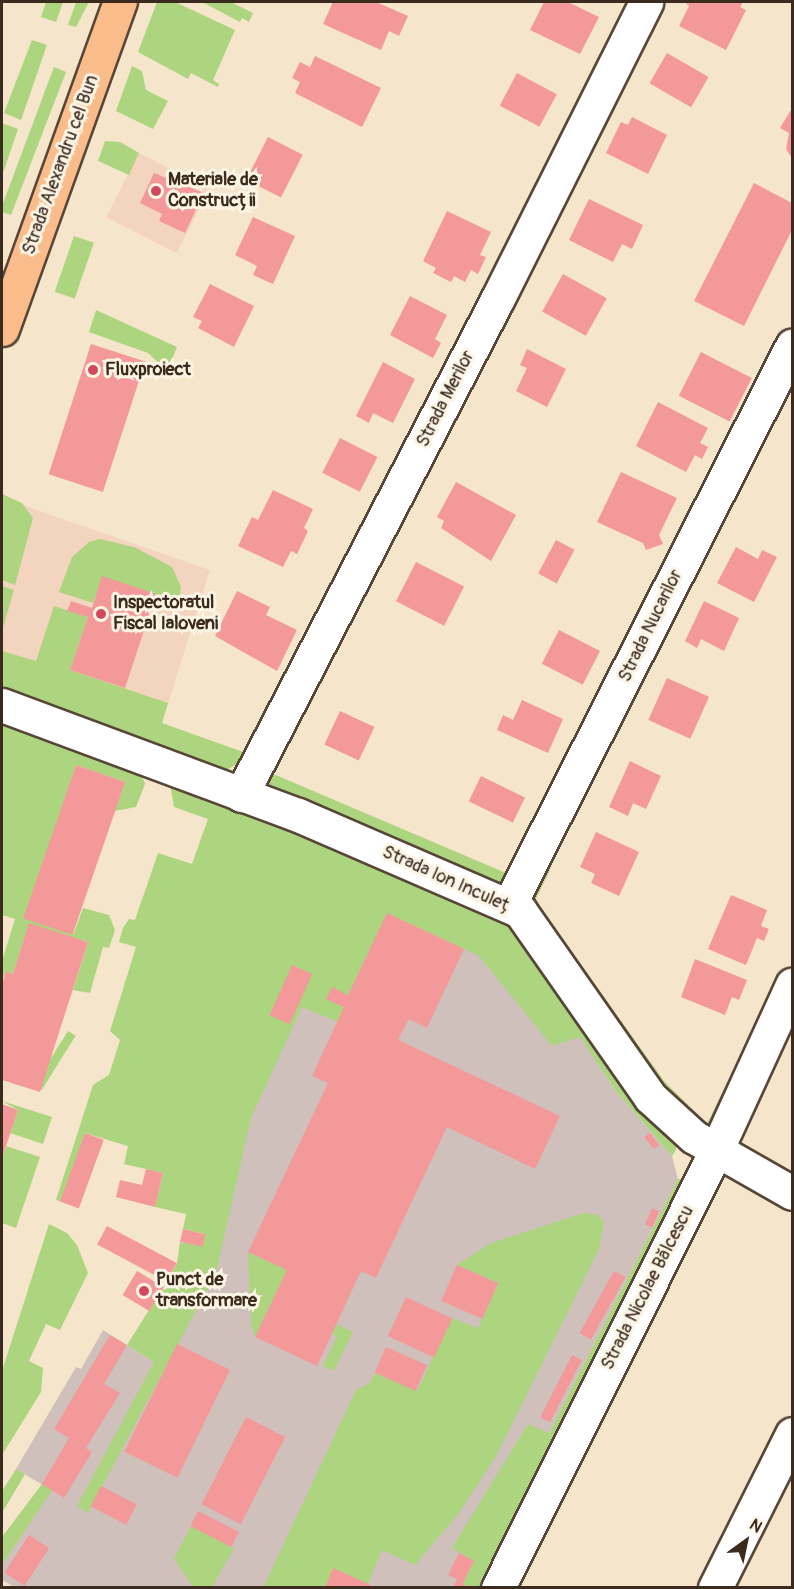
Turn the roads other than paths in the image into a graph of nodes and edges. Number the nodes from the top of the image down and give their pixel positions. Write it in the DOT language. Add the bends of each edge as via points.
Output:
graph roads {
  1 [pos="120,2"];
  2 [pos="646,2"];
  3 [pos="2,329"];
  4 [pos="792,346"];
  5 [pos="2,705"];
  6 [pos="241,795"];
  7 [pos="509,905"];
  8 [pos="792,986"];
  9 [pos="716,1151"];
  10 [pos="792,1193"];
  11 [pos="792,1434"];
  12 [pos="498,1587"];
  13 [pos="715,1587"];
  1 -- 3 [label="main road, Strada Alexandru cel Bun"];
  2 -- 6 [label="street, Strada Merilor"];
  4 -- 7 [label="street, Strada Nucarilor"];
  5 -- 6 [label="street, Strada Ion Inculeț"];
  6 -- 7 [label="street, Strada Ion Inculeț"];
  7 -- 9 [label="street, Strada Ion Inculeț" via="526,916 650,1097 694,1137"];
  8 -- 9 [label="street, Strada Nicolae Bălcescu"];
  9 -- 10 [label="street, Strada Ion Inculeț"];
  9 -- 12 [label="street, Strada Nicolae Bălcescu"];
  11 -- 13 [label="street"];
}
